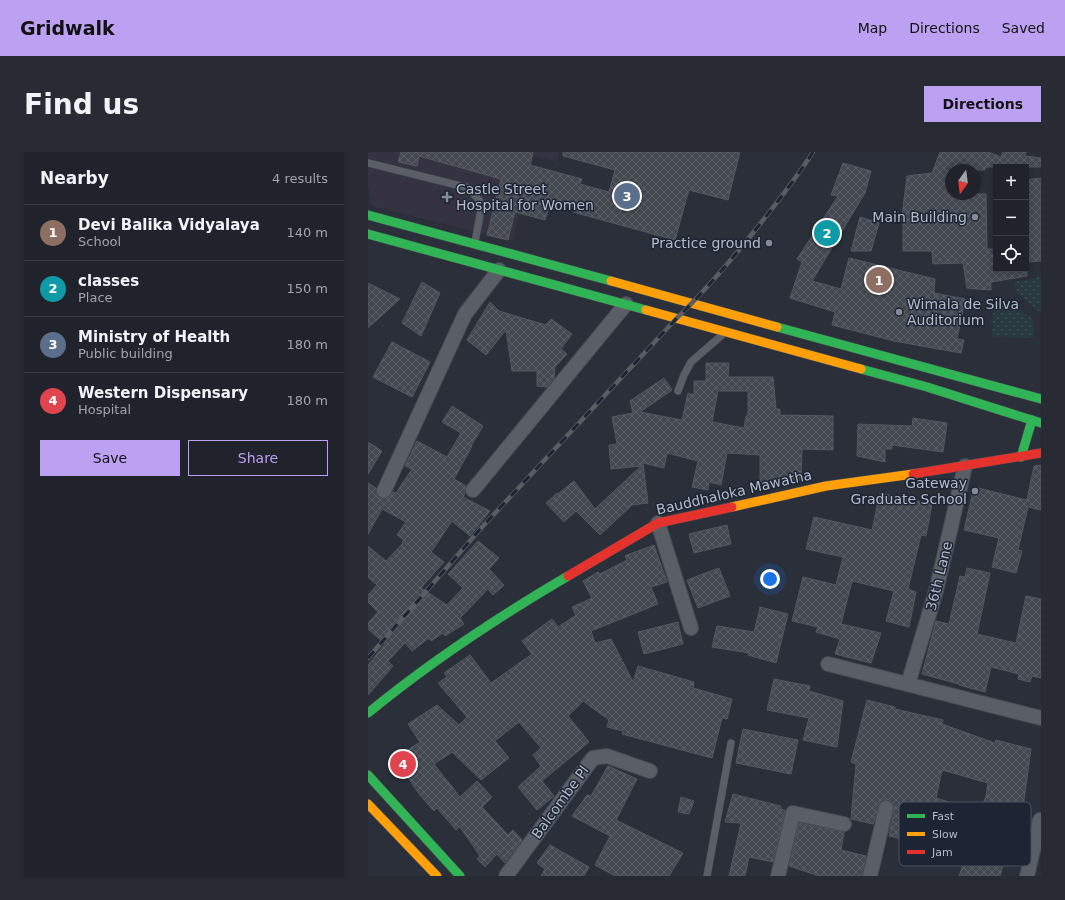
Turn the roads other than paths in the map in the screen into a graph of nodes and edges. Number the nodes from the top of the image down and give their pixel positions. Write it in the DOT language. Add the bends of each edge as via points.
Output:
graph roads {
  1 [pos="368,163"];
  2 [pos="368,215"];
  3 [pos="368,234"];
  4 [pos="474,243"];
  5 [pos="499,270"];
  6 [pos="626,304"];
  7 [pos="726,333"];
  8 [pos="678,391"];
  9 [pos="1040,399"];
  10 [pos="1037,421"];
  11 [pos="1041,453"];
  12 [pos="1021,456"];
  13 [pos="965,466"];
  14 [pos="473,490"];
  15 [pos="384,491"];
  16 [pos="658,523"];
  17 [pos="690,628"];
  18 [pos="828,664"];
  19 [pos="908,684"];
  20 [pos="368,713"];
  21 [pos="1041,718"];
  22 [pos="731,743"];
  23 [pos="650,771"];
  24 [pos="368,775"];
  25 [pos="368,804"];
  26 [pos="886,808"];
  27 [pos="1040,820"];
  28 [pos="844,824"];
  29 [pos="1031,859"];
  30 [pos="1029,866"];
  31 [pos="437,876"];
  32 [pos="460,876"];
  33 [pos="506,876"];
  34 [pos="707,876"];
  35 [pos="778,876"];
  36 [pos="870,876"];
  37 [pos="1027,876"];
  1 -- 4 [label="lane" via="469,188 482,204"];
  2 -- 4 [label="main road"];
  3 -- 5 [label="main road"];
  4 -- 9 [label="main road"];
  5 -- 6 [label="main road"];
  5 -- 15 [label="street" via="466,314"];
  6 -- 7 [label="main road"];
  6 -- 14 [label="street"];
  7 -- 8 [label="lane" via="691,362"];
  7 -- 10 [label="main road" via="927,387"];
  10 -- 12 [label="main road"];
  11 -- 12 [label="main road, Bauddhaloka Mawatha"];
  12 -- 13 [label="main road, Bauddhaloka Mawatha"];
  13 -- 16 [label="main road, Bauddhaloka Mawatha" via="826,486"];
  13 -- 19 [label="street, 36th Lane" via="936,591"];
  16 -- 17 [label="street"];
  16 -- 20 [label="main road, Bauddhaloka Mawatha" via="546,589 447,653"];
  18 -- 19 [label="street"];
  19 -- 21 [label="street"];
  22 -- 34 [label="lane"];
  23 -- 33 [label="street, Balcombe Pl" via="608,756 592,758"];
  24 -- 32 [label="main road"];
  25 -- 31 [label="main road"];
  26 -- 36 [label="street"];
  27 -- 29 [label="street"];
  28 -- 35 [label="street" via="793,813"];
  30 -- 37 [label="street"];
}
